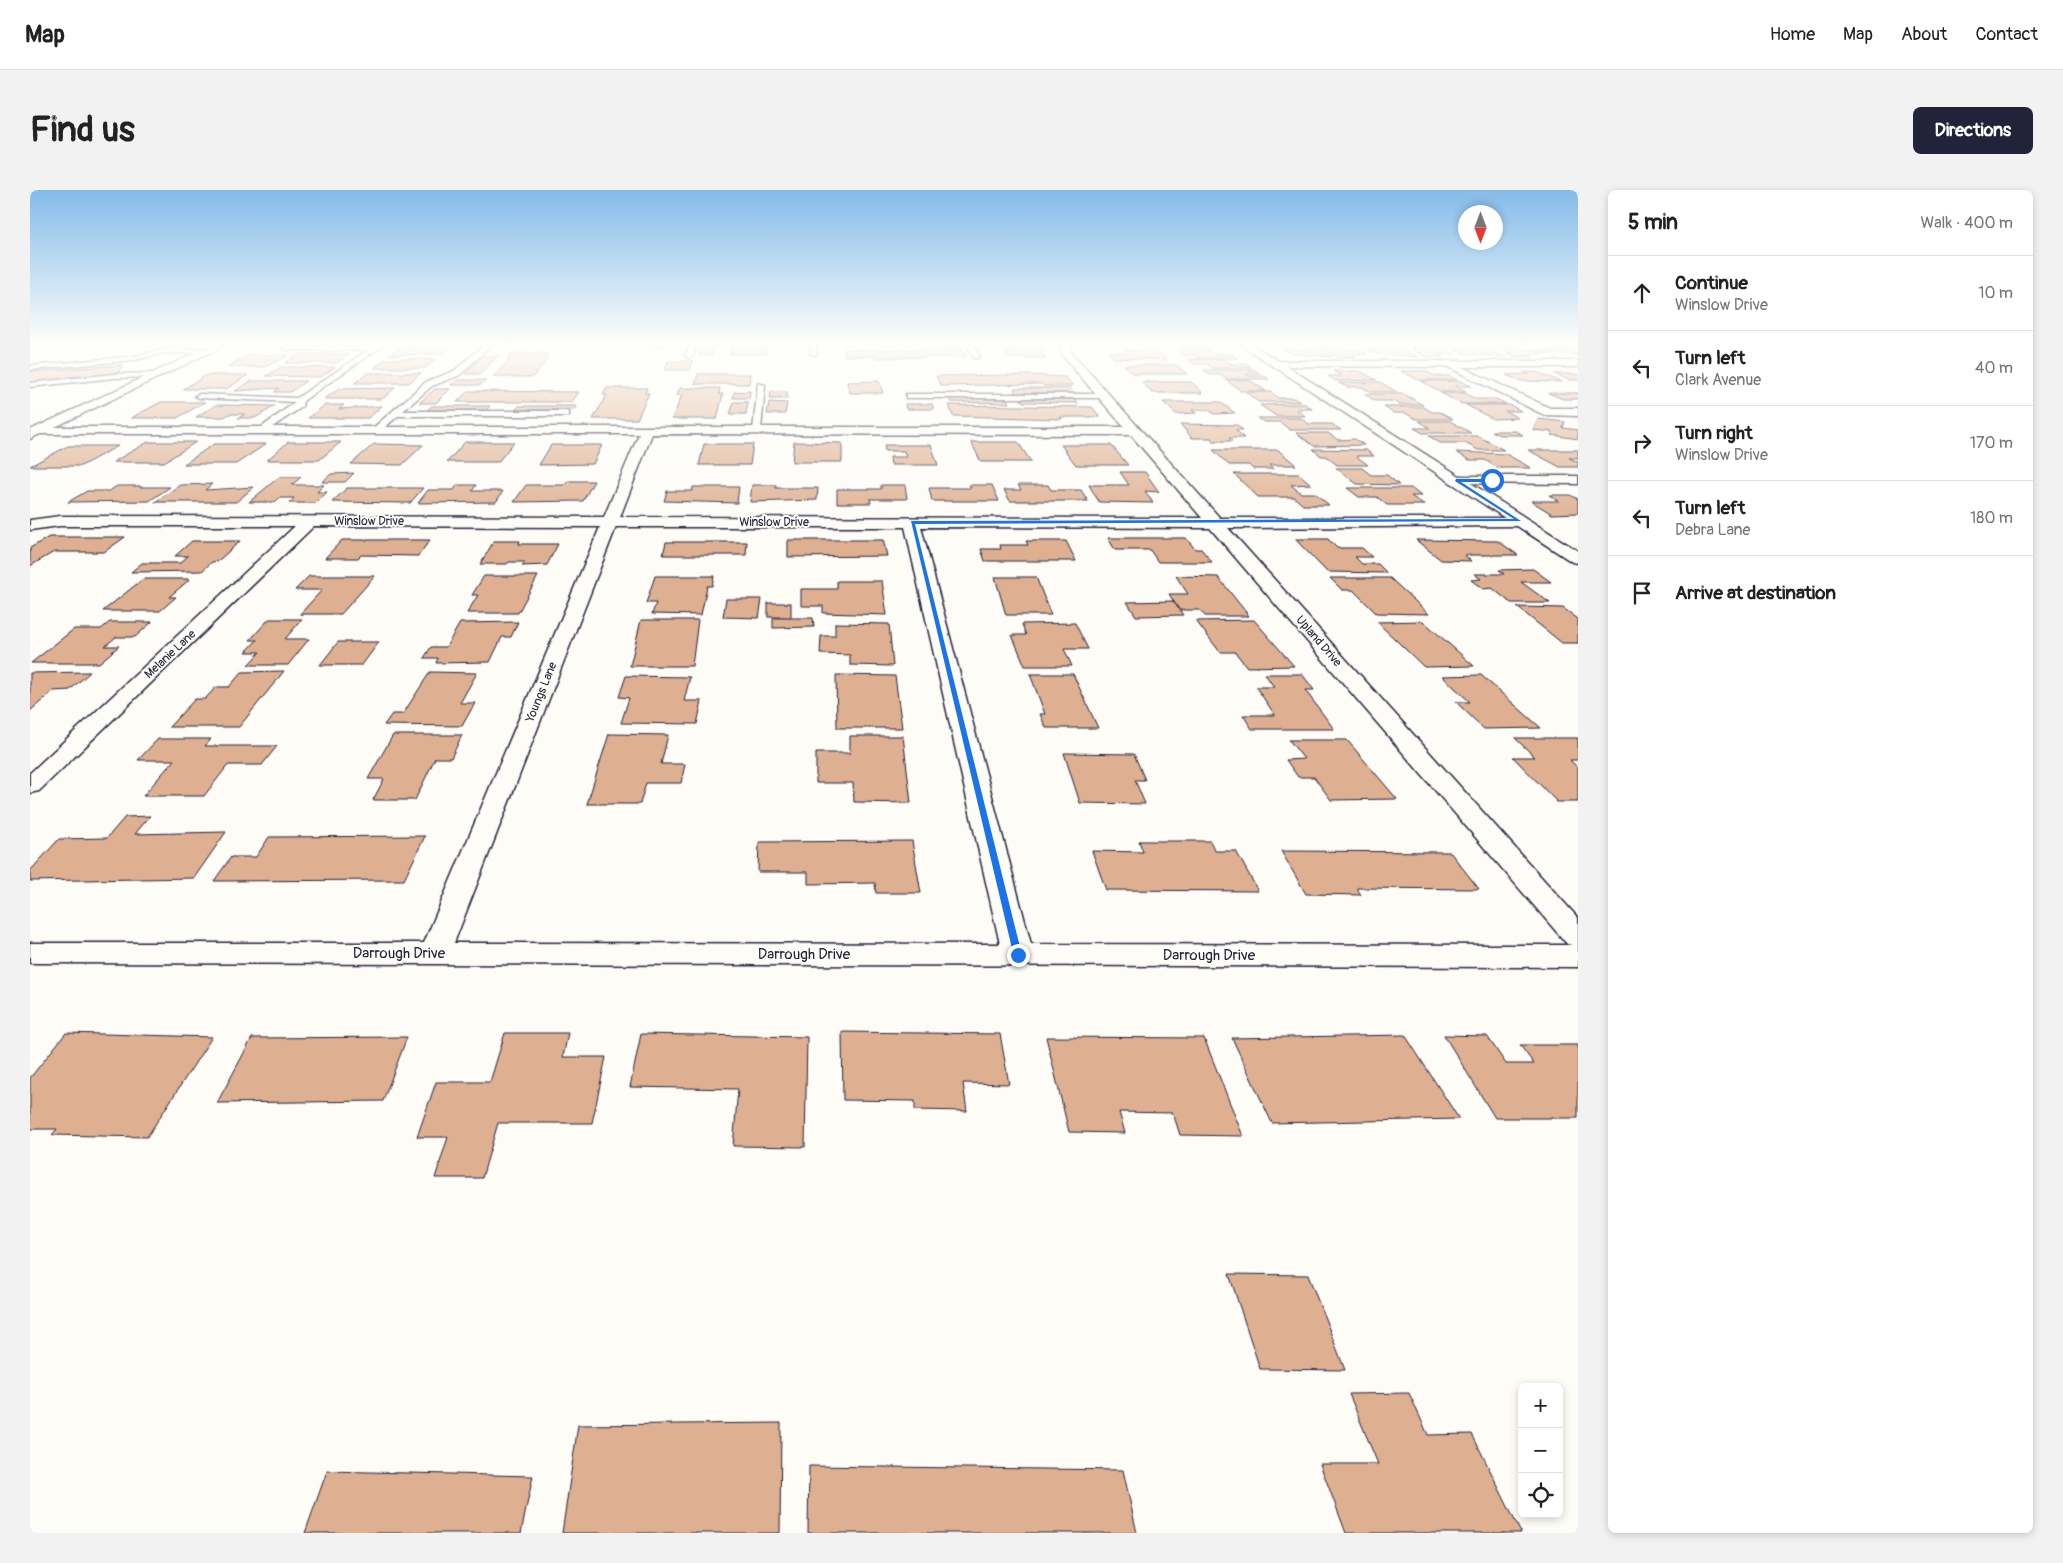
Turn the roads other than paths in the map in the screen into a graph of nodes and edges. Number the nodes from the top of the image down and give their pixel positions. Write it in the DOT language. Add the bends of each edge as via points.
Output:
graph roads {
  1 [pos="94,406"];
  2 [pos="298,406"];
  3 [pos="404,406"];
  4 [pos="760,406"];
  5 [pos="1112,406"];
  6 [pos="1342,406"];
  7 [pos="1535,406"];
  8 [pos="1578,412"];
  9 [pos="396,413"];
  10 [pos="566,414"];
  11 [pos="262,430"];
  12 [pos="376,430"];
  13 [pos="647,430"];
  14 [pos="757,430"];
  15 [pos="1134,431"];
  16 [pos="36,433"];
  17 [pos="1456,480"];
  18 [pos="1578,480"];
  19 [pos="310,521"];
  20 [pos="1519,521"];
  21 [pos="610,522"];
  22 [pos="912,522"];
  23 [pos="1214,522"];
  24 [pos="30,525"];
  25 [pos="1578,558"];
  26 [pos="30,786"];
  27 [pos="1578,937"];
  28 [pos="30,953"];
  29 [pos="435,953"];
  30 [pos="1018,955"];
  31 [pos="1578,956"];
  1 -- 16 [label="street"];
  2 -- 11 [label="lane"];
  3 -- 9 [label="lane"];
  4 -- 14 [label="lane"];
  5 -- 15 [label="street, Upland Drive"];
  6 -- 17 [label="street"];
  7 -- 8 [label="street" via="1548,412"];
  9 -- 10 [label="lane"];
  9 -- 12 [label="lane"];
  11 -- 12 [label="street"];
  11 -- 16 [label="street"];
  12 -- 13 [label="street"];
  13 -- 14 [label="street"];
  13 -- 21 [label="street, Youngs Lane"];
  14 -- 15 [label="street"];
  15 -- 23 [label="street, Upland Drive"];
  17 -- 18 [label="street"];
  17 -- 20 [label="street"];
  19 -- 21 [label="street, Winslow Drive"];
  19 -- 24 [label="street, Winslow Drive" via="60,521"];
  19 -- 26 [label="street, Melanie Lane"];
  20 -- 23 [label="street, Winslow Drive"];
  20 -- 25 [label="street"];
  21 -- 22 [label="street, Winslow Drive"];
  21 -- 29 [label="street, Youngs Lane"];
  22 -- 23 [label="street, Winslow Drive"];
  22 -- 30 [label="street"];
  23 -- 27 [label="street, Upland Drive"];
  28 -- 29 [label="street, Darrough Drive"];
  29 -- 30 [label="street, Darrough Drive"];
  30 -- 31 [label="street, Darrough Drive"];
}
